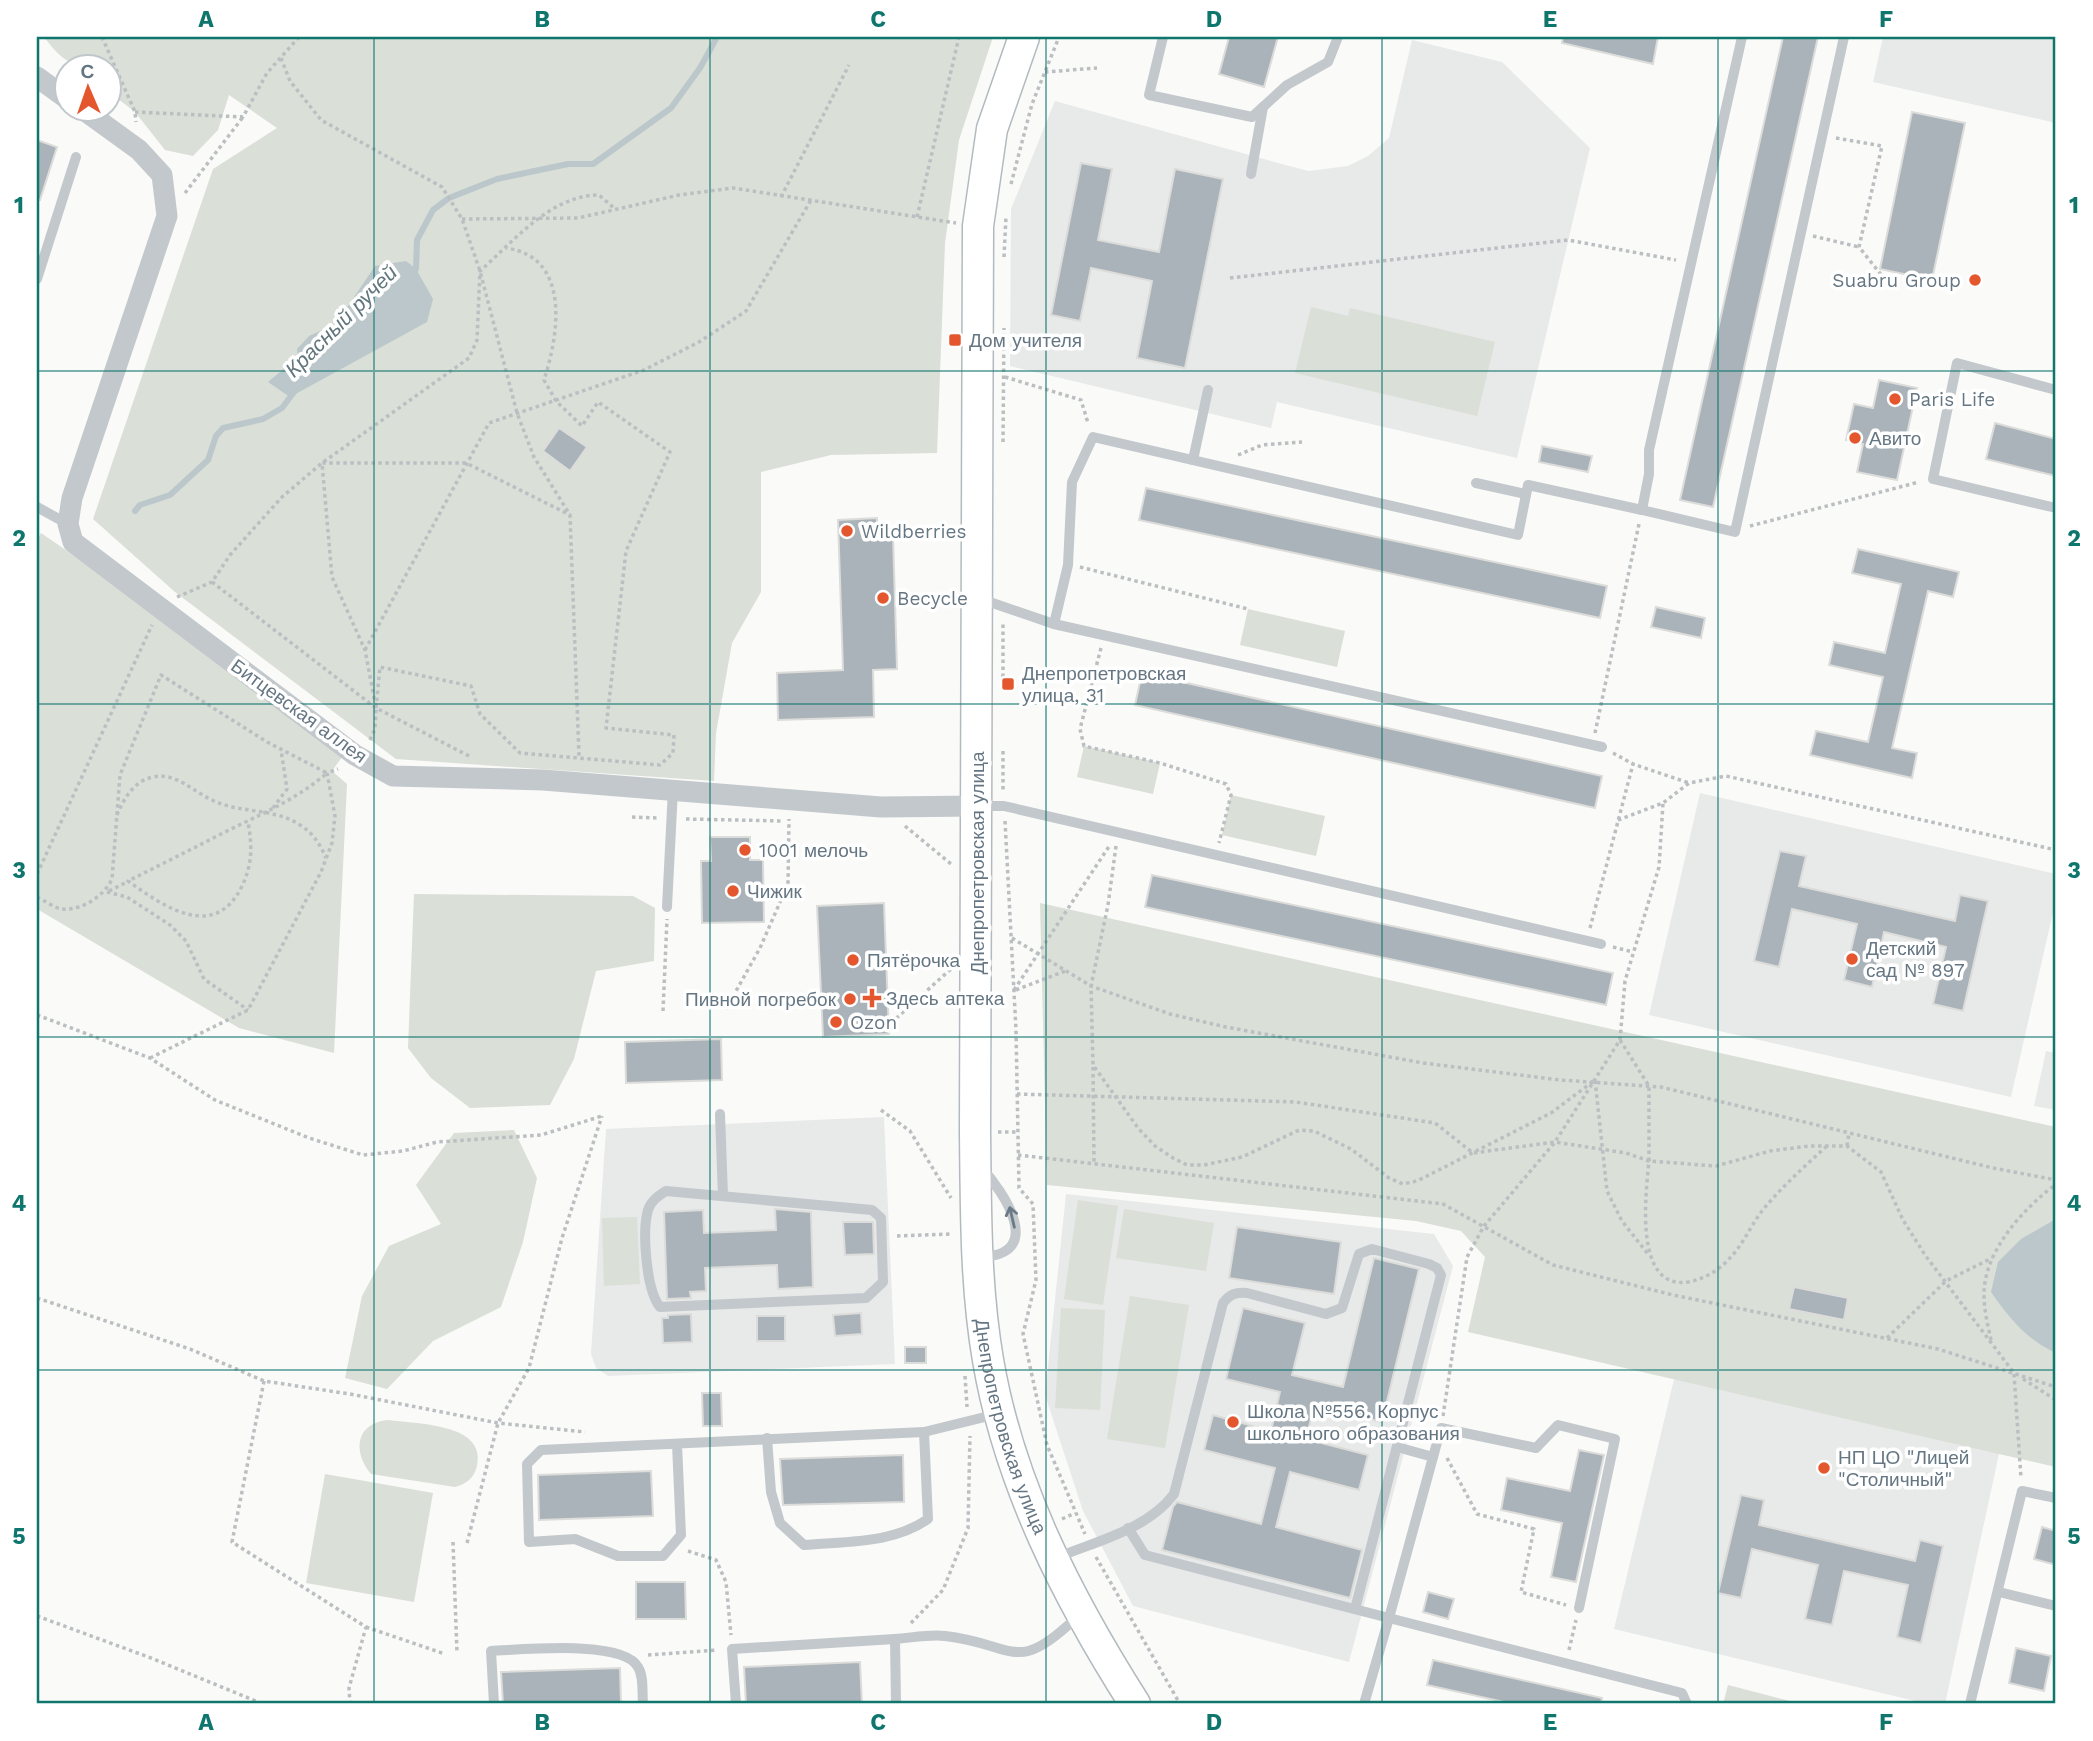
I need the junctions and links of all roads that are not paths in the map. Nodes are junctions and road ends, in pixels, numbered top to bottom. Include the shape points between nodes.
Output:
1 (1024, 37) edge
2 (1163, 37) edge
3 (1338, 37) edge
4 (1742, 37) edge
5 (1844, 37) edge
6 (37, 77) edge
7 (52, 88) edge
8 (1263, 107) junction
9 (100, 122) edge
10 (76, 157) dead end
11 (1251, 174) dead end
12 (37, 279) edge
13 (1208, 390) dead end
14 (2056, 390) edge
15 (1194, 460) junction
16 (1476, 483) dead end
17 (1526, 494) junction
18 (37, 507) edge
19 (2056, 509) edge
20 (1642, 510) junction
21 (68, 524) junction
22 (978, 598) junction
23 (1054, 624) junction
24 (1597, 746) road end
25 (673, 789) junction
26 (978, 806) junction
27 (667, 906) road end
28 (1601, 944) dead end
29 (720, 1114) dead end
30 (723, 1196) junction
31 (999, 1413) junction
32 (925, 1432) junction
33 (767, 1438) junction
34 (677, 1444) junction
35 (1397, 1447) junction
36 (1433, 1457) junction
37 (2056, 1498) edge
38 (1128, 1528) junction
39 (1053, 1559) junction
40 (1999, 1592) junction
41 (2056, 1606) edge
42 (1579, 1608) road end
43 (1355, 1609) junction
44 (1080, 1614) junction
45 (1389, 1618) junction
46 (895, 1639) junction
47 (494, 1704) edge
48 (643, 1704) edge
49 (736, 1704) edge
50 (896, 1704) edge
51 (1135, 1704) edge
52 (1364, 1704) edge
53 (1687, 1704) edge
54 (1970, 1704) edge

1 - 22 street, Днепропетровская улица via 992,129 978,226
2 - 8 lane via 1149,94 1252,117
3 - 8 lane via 1328,62 1287,85
4 - 20 lane via 1649,450
5 - 20 lane via 1735,532
6 - 7 street
8 - 11 lane
9 - 21 street via 139,150 162,175 167,216 72,498
10 - 12 lane
13 - 15 lane
14 - 19 lane via 1956,363 1933,479
15 - 17 lane via 1518,535
15 - 23 lane via 1093,438 1072,482 1068,565
16 - 17 lane
17 - 20 lane via 1528,485
18 - 21 lane
21 - 25 street, Битцевская аллея via 73,542 362,760 393,775
22 - 23 lane
22 - 26 street, Днепропетровская улица
23 - 24 lane
25 - 26 street, Битцевская аллея via 881,807
25 - 27 lane
26 - 28 lane via 1004,806 1118,831
26 - 31 street, Днепропетровская улица via 976,1161 966,1252
29 - 30 lane
30 - 30 lane via 872,1210 881,1218 884,1282 866,1298 660,1307 649,1283 648,1208 666,1191
31 - 32 lane
31 - 39 street, Днепропетровская улица
32 - 33 lane
32 - 33 lane via 928,1519 890,1538 804,1545 780,1523 771,1492
33 - 34 lane
34 - 34 lane via 541,1450 527,1464 529,1542 575,1539 618,1556 663,1556 681,1535
35 - 36 lane
35 - 38 lane via 1441,1275 1429,1264 1365,1250 1356,1259 1342,1308 1335,1313 1247,1293 1228,1296 1174,1493 1155,1515
35 - 43 lane
36 - 42 lane via 1441,1428 1536,1448 1558,1425 1615,1439
36 - 45 lane
37 - 40 lane via 2022,1491
38 - 39 lane
38 - 43 lane via 1145,1555
39 - 44 street, Днепропетровская улица
40 - 41 lane
40 - 54 lane
43 - 45 lane
44 - 46 lane via 1042,1647 1023,1654 944,1635
44 - 51 street, Днепропетровская улица
45 - 52 lane
45 - 53 lane via 1682,1693
46 - 49 lane via 732,1648
46 - 50 lane
47 - 48 lane via 491,1651 561,1649 630,1656 640,1668

